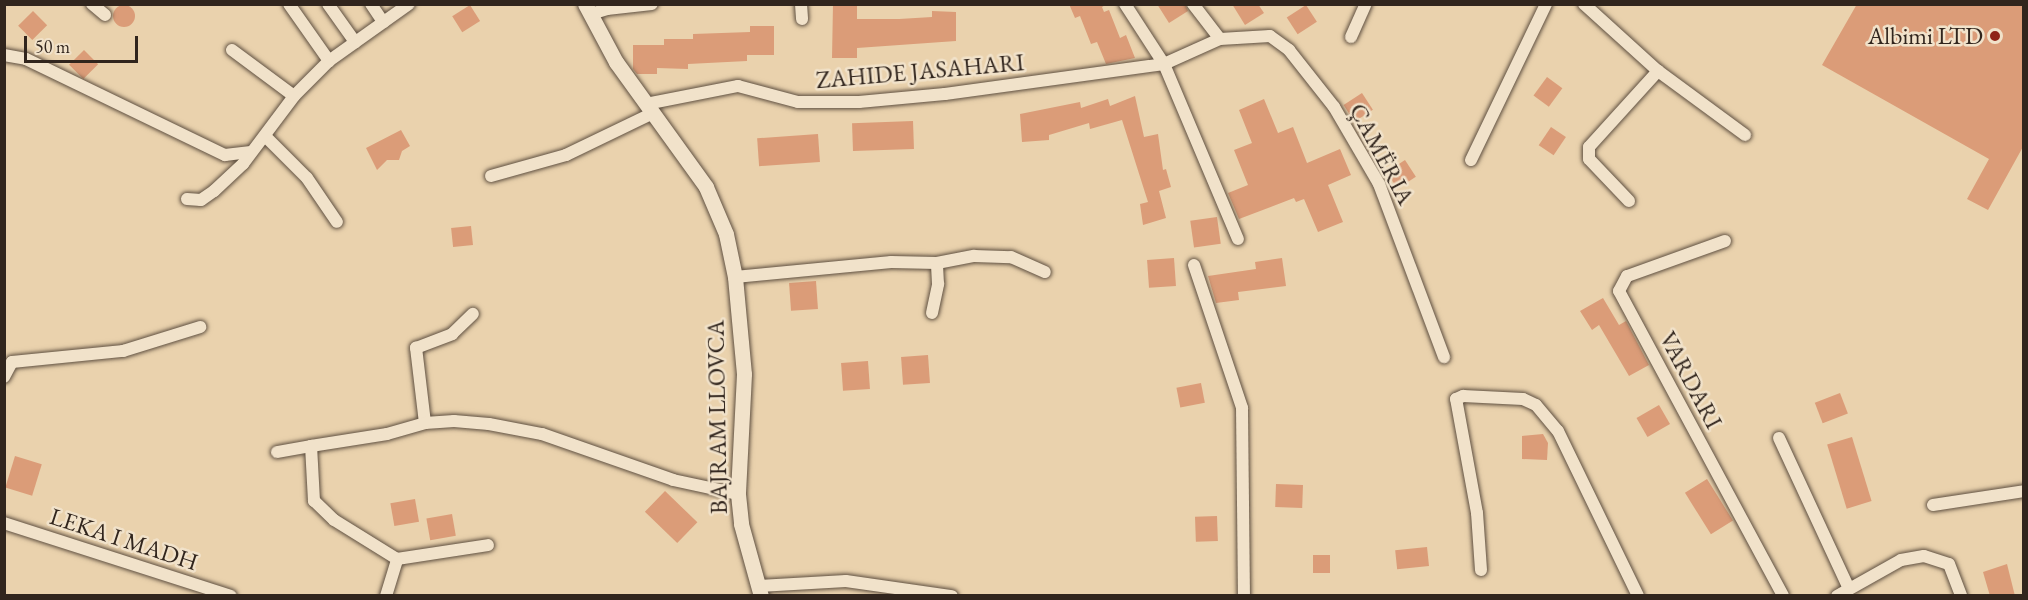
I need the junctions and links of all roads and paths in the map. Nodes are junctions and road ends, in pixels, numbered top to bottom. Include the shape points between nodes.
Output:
1 (92, 4) edge
2 (289, 4) edge
3 (328, 4) edge
4 (371, 4) edge
5 (409, 4) edge
6 (652, 4) edge
7 (801, 4) edge
8 (1125, 4) edge
9 (1193, 4) edge
10 (1366, 4) edge
11 (1546, 4) edge
12 (1584, 4) edge
13 (588, 10) edge
14 (105, 15) dead end
15 (802, 19) dead end
16 (383, 22) junction
17 (1351, 37) dead end
18 (1220, 39) junction
19 (355, 42) junction
20 (232, 50) dead end
21 (4, 55) edge
22 (329, 61) junction
23 (1164, 64) junction
24 (1658, 71) junction
25 (294, 96) junction
26 (650, 109) junction
27 (1745, 135) dead end
28 (265, 136) junction
29 (251, 152) junction
30 (1471, 160) dead end
31 (491, 176) dead end
32 (187, 199) dead end
33 (1629, 201) dead end
34 (337, 222) dead end
35 (1238, 239) dead end
36 (1725, 241) dead end
37 (937, 263) junction
38 (1194, 265) dead end
39 (1046, 272) dead end
40 (735, 277) junction
41 (932, 313) dead end
42 (473, 314) dead end
43 (200, 327) dead end
44 (1444, 357) dead end
45 (8, 361) edge
46 (4, 377) edge
47 (425, 423) junction
48 (1779, 438) dead end
49 (311, 446) junction
50 (277, 452) dead end
51 (2024, 491) edge
52 (738, 494) junction
53 (1933, 505) dead end
54 (4, 523) edge
55 (488, 545) dead end
56 (397, 559) junction
57 (1481, 570) dead end
58 (1849, 589) junction
59 (760, 591) edge
60 (231, 596) edge
61 (386, 596) edge
62 (952, 596) edge
63 (1244, 596) edge
64 (1638, 596) edge
65 (1782, 596) edge
66 (1837, 596) edge
67 (1961, 596) edge

1 - 14 street
2 - 22 street
3 - 19 street
4 - 16 street
5 - 16 street
6 - 13 street, BAJRAM LLOVCA
7 - 15 street
8 - 23 street
9 - 18 street
10 - 17 street
11 - 30 street
12 - 24 street
13 - 26 street, BAJRAM LLOVCA
16 - 19 street
18 - 23 street, ÇAMËRIA
18 - 44 street, ÇAMËRIA via 1270,36 1289,50 1334,107 1379,184
19 - 22 street
20 - 25 street
21 - 29 street via 26,58 225,155
22 - 25 street
23 - 26 street, ZAHIDE JASAHARI via 859,102 798,102 738,86
23 - 35 street
24 - 27 street
24 - 33 street via 1589,147 1589,159
25 - 28 street
26 - 31 street via 566,155
26 - 40 street, BAJRAM LLOVCA via 706,187 726,234
28 - 29 street
28 - 34 street via 307,178
29 - 32 street via 243,164 201,200
36 - 65 street, VARDARI via 1627,276 1619,291
37 - 39 street via 974,256 1011,257
37 - 40 street via 891,262
37 - 41 street via 938,284
38 - 63 street via 1242,408
40 - 52 street, BAJRAM LLOVCA via 744,374
42 - 47 street via 452,334 416,348
43 - 45 street via 123,351
45 - 46 street
47 - 49 street via 387,434
47 - 52 street via 454,420 542,434 673,480
48 - 58 street
49 - 50 street
49 - 56 street via 314,501 334,520
51 - 53 street
52 - 59 street, BAJRAM LLOVCA via 741,524
54 - 60 street, LEKA I MADH
55 - 56 street
56 - 61 street
57 - 64 street via 1477,513 1456,399 1523,399 1536,405 1558,431
58 - 66 street
58 - 67 street via 1902,560 1924,556 1949,564
59 - 62 street via 846,581

